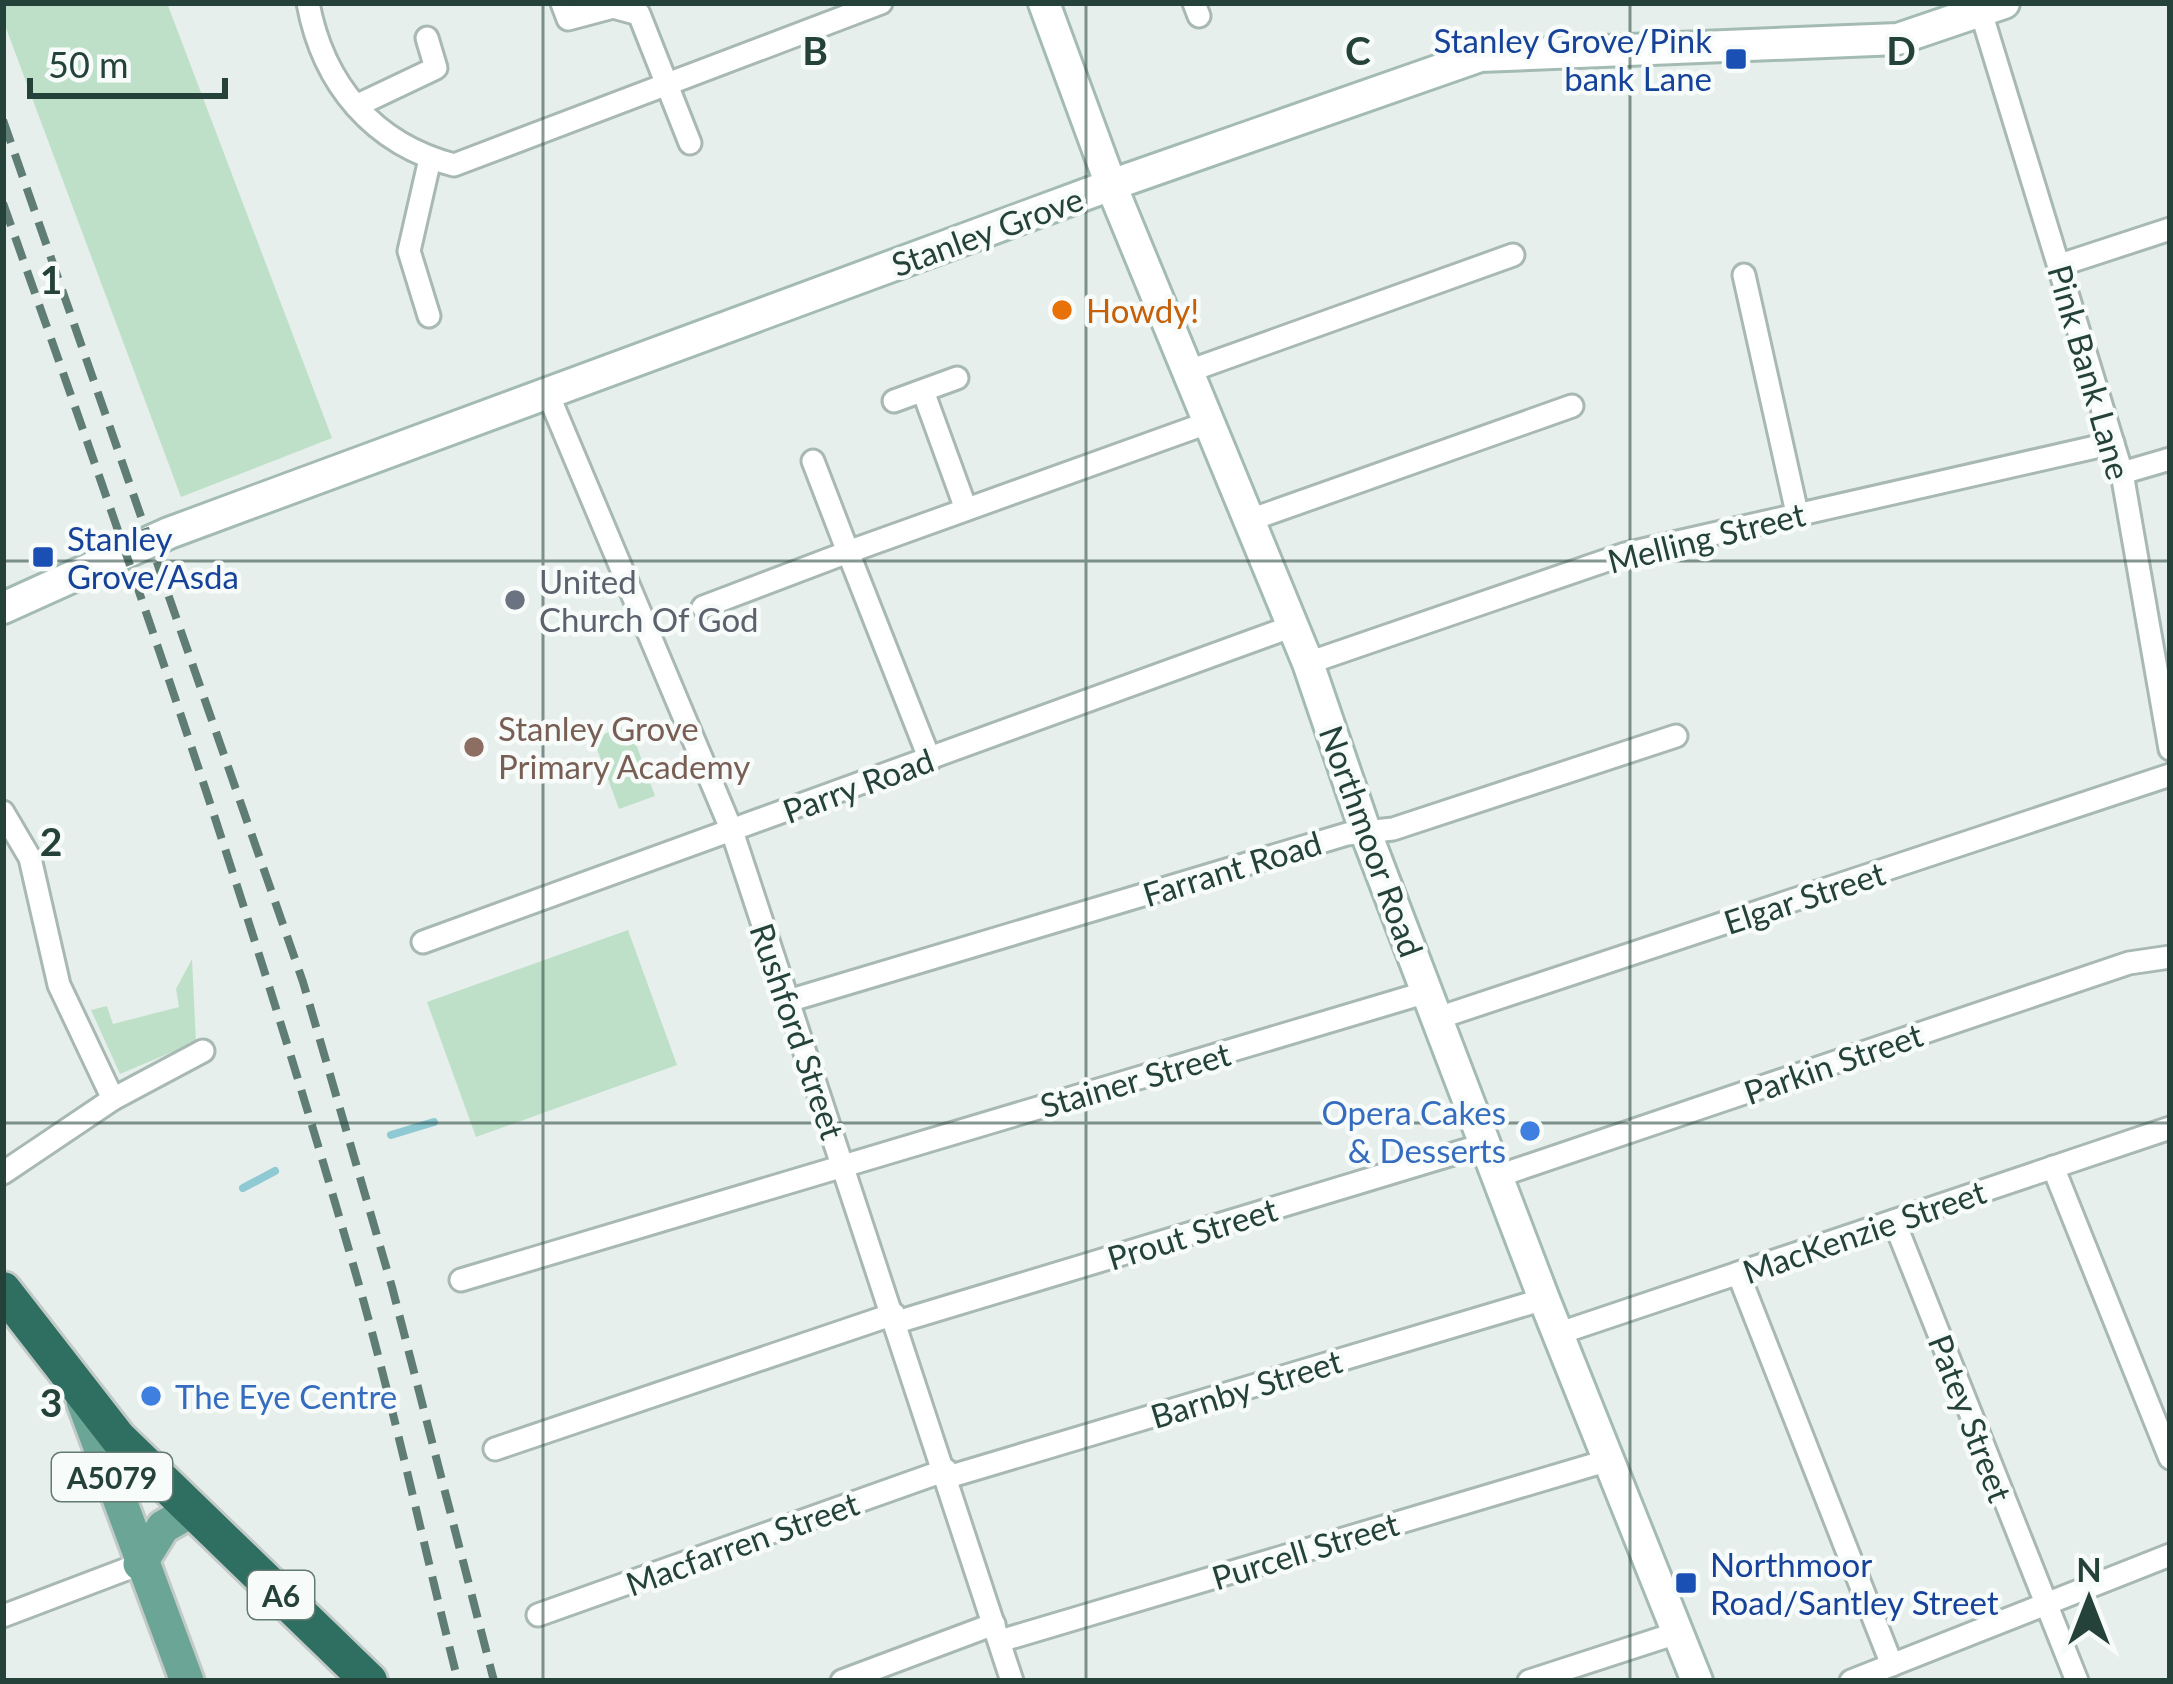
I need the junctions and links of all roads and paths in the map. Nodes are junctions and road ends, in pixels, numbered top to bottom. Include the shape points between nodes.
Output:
1 (308, 3) edge
2 (562, 3) edge
3 (881, 3) edge
4 (1044, 3) edge
5 (1987, 6) edge
6 (427, 38) dead end
7 (668, 84) junction
8 (356, 106) junction
9 (690, 143) dead end
10 (430, 159) junction
11 (1111, 184) junction
12 (2170, 229) edge
13 (1513, 256) dead end
14 (2060, 265) junction
15 (1744, 275) dead end
16 (429, 316) dead end
17 (1189, 371) junction
18 (957, 378) dead end
19 (923, 391) junction
20 (548, 394) junction
21 (894, 401) dead end
22 (1572, 406) dead end
23 (1210, 422) junction
24 (2113, 443) junction
25 (2170, 459) edge
26 (814, 461) dead end
27 (2122, 473) junction
28 (966, 509) junction
29 (1797, 513) junction
30 (1250, 520) junction
31 (848, 552) junction
32 (703, 607) dead end
33 (3, 608) edge
34 (1293, 626) junction
35 (1308, 663) junction
36 (1676, 736) dead end
37 (2170, 748) edge
38 (930, 760) junction
39 (2170, 775) edge
40 (3, 812) edge
41 (732, 830) junction
42 (1366, 833) junction
43 (423, 943) dead end
44 (2170, 957) edge
45 (788, 1001) junction
46 (1433, 1005) junction
47 (203, 1052) dead end
48 (112, 1099) junction
49 (2170, 1128) edge
50 (1486, 1144) junction
51 (843, 1165) junction
52 (2053, 1167) junction
53 (3, 1173) edge
54 (1498, 1176) junction
55 (1894, 1221) junction
56 (1738, 1273) junction
57 (461, 1280) dead end
58 (1544, 1299) junction
59 (6, 1300) edge
60 (895, 1318) junction
61 (1557, 1334) junction
62 (80, 1392) junction
63 (495, 1449) dead end
64 (2170, 1458) edge
65 (1609, 1460) junction
66 (947, 1474) junction
67 (191, 1510) junction
68 (2170, 1555) edge
69 (140, 1564) junction
70 (2044, 1604) junction
71 (538, 1615) dead end
72 (3, 1616) edge
73 (997, 1632) junction
74 (1677, 1633) junction
75 (1892, 1665) junction
76 (187, 1681) edge
77 (369, 1681) edge
78 (842, 1681) edge
79 (1012, 1681) edge
80 (1528, 1681) edge
81 (1697, 1681) edge
82 (1851, 1681) edge
83 (2077, 1681) edge

1 - 8 street via 332,81
2 - 7 street via 568,19 613,7 639,14
3 - 7 street
4 - 11 street, Northmoor Road
5 - 11 street, Stanley Grove via 1898,39 1480,56
5 - 14 street, Pink Bank Lane
6 - 8 street via 436,68
7 - 9 street
7 - 10 street via 454,165
8 - 10 street
10 - 16 street via 410,251
11 - 17 street, Northmoor Road
11 - 20 street, Stanley Grove
12 - 14 street
13 - 17 street
14 - 24 street, Pink Bank Lane
15 - 29 street
17 - 23 street, Northmoor Road
18 - 19 street
19 - 21 street
19 - 28 street
20 - 33 street, Stanley Grove via 169,533
20 - 41 street, Rushford Street
22 - 30 street
23 - 28 street
23 - 30 street, Northmoor Road
24 - 27 street, Pink Bank Lane
24 - 29 street, Melling Street
25 - 27 street
26 - 31 street
27 - 37 street, Pink Bank Lane
28 - 31 street
29 - 35 street, Melling Street via 1624,554
30 - 34 street, Northmoor Road
31 - 32 street
31 - 38 street
34 - 35 street, Northmoor Road
34 - 38 street, Parry Road
35 - 42 street, Northmoor Road
36 - 42 street, Farrant Road
38 - 41 street, Parry Road
39 - 46 street, Elgar Street
40 - 48 street via 30,858 59,985
41 - 43 street, Parry Road
41 - 45 street, Rushford Street
42 - 45 street, Farrant Road
42 - 46 street, Northmoor Road
44 - 54 street, Parkin Street via 2129,963
45 - 51 street, Rushford Street
46 - 50 street, Northmoor Road
46 - 51 street, Stainer Street
47 - 48 street
48 - 53 street
49 - 52 street, MacKenzie Street
50 - 54 street, Northmoor Road
50 - 60 street, Prout Street
51 - 57 street, Stainer Street
51 - 60 street, Rushford Street
52 - 55 street, MacKenzie Street
52 - 64 street
54 - 58 street, Northmoor Road
55 - 56 street, MacKenzie Street
55 - 70 street, Patey Street
56 - 61 street, MacKenzie Street
56 - 75 street
58 - 61 street, Northmoor Road
58 - 66 street, Barnby Street
59 - 62 highway, A6
60 - 63 street, Prout Street
60 - 66 street, Rushford Street
61 - 65 street, Northmoor Road
62 - 67 highway, A6
62 - 69 main road, A5079
65 - 73 street, Purcell Street
65 - 74 street, Northmoor Road
66 - 71 street, Macfarren Street
66 - 73 street, Rushford Street
67 - 69 main road via 164,1527
67 - 77 highway, A6
68 - 70 street
69 - 72 street
69 - 76 main road, A5079
70 - 75 street
70 - 83 street, Patey Street
73 - 78 street, Purcell Street
73 - 79 street, Rushford Street
74 - 80 street
74 - 81 street, Northmoor Road
75 - 82 street

